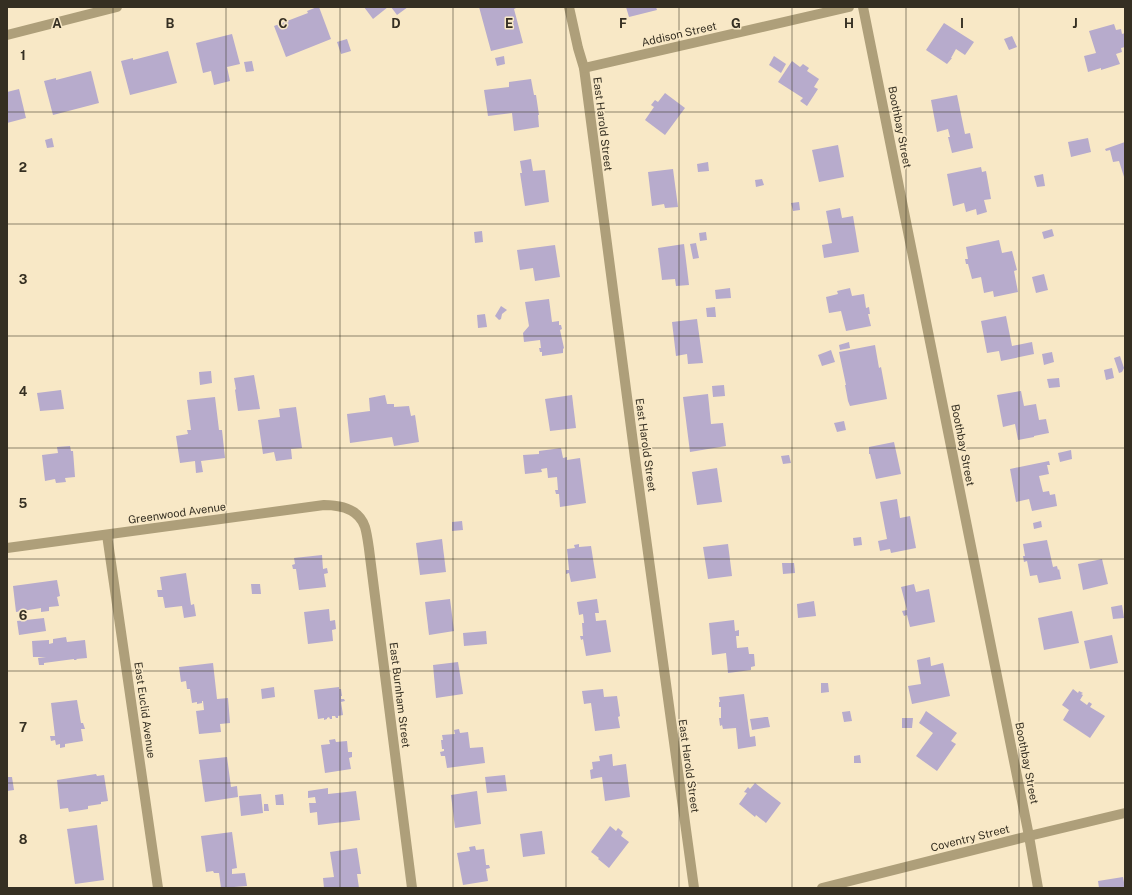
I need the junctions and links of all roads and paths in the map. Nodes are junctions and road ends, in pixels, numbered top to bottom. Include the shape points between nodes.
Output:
1 (117, 7) edge
2 (569, 7) edge
3 (849, 7) edge
4 (863, 7) edge
5 (7, 35) edge
6 (584, 68) junction
7 (350, 510) joint
8 (107, 535) junction
9 (7, 548) edge
10 (1125, 813) edge
11 (1029, 836) junction
12 (158, 888) edge
13 (412, 888) edge
14 (694, 888) edge
15 (822, 888) edge
16 (1038, 888) edge

1 - 5 street
2 - 6 street, East Harold Street
3 - 6 street, Addison Street
4 - 11 street, Boothbay Street
6 - 14 street, East Harold Street
7 - 8 street, Greenwood Avenue via 336,505 324,505
7 - 13 street, East Burnham Street via 359,516 365,526 369,549
8 - 9 street, Greenwood Avenue
8 - 12 street, East Euclid Avenue
10 - 11 street, Coventry Street
11 - 15 street, Coventry Street
11 - 16 street, Boothbay Street

